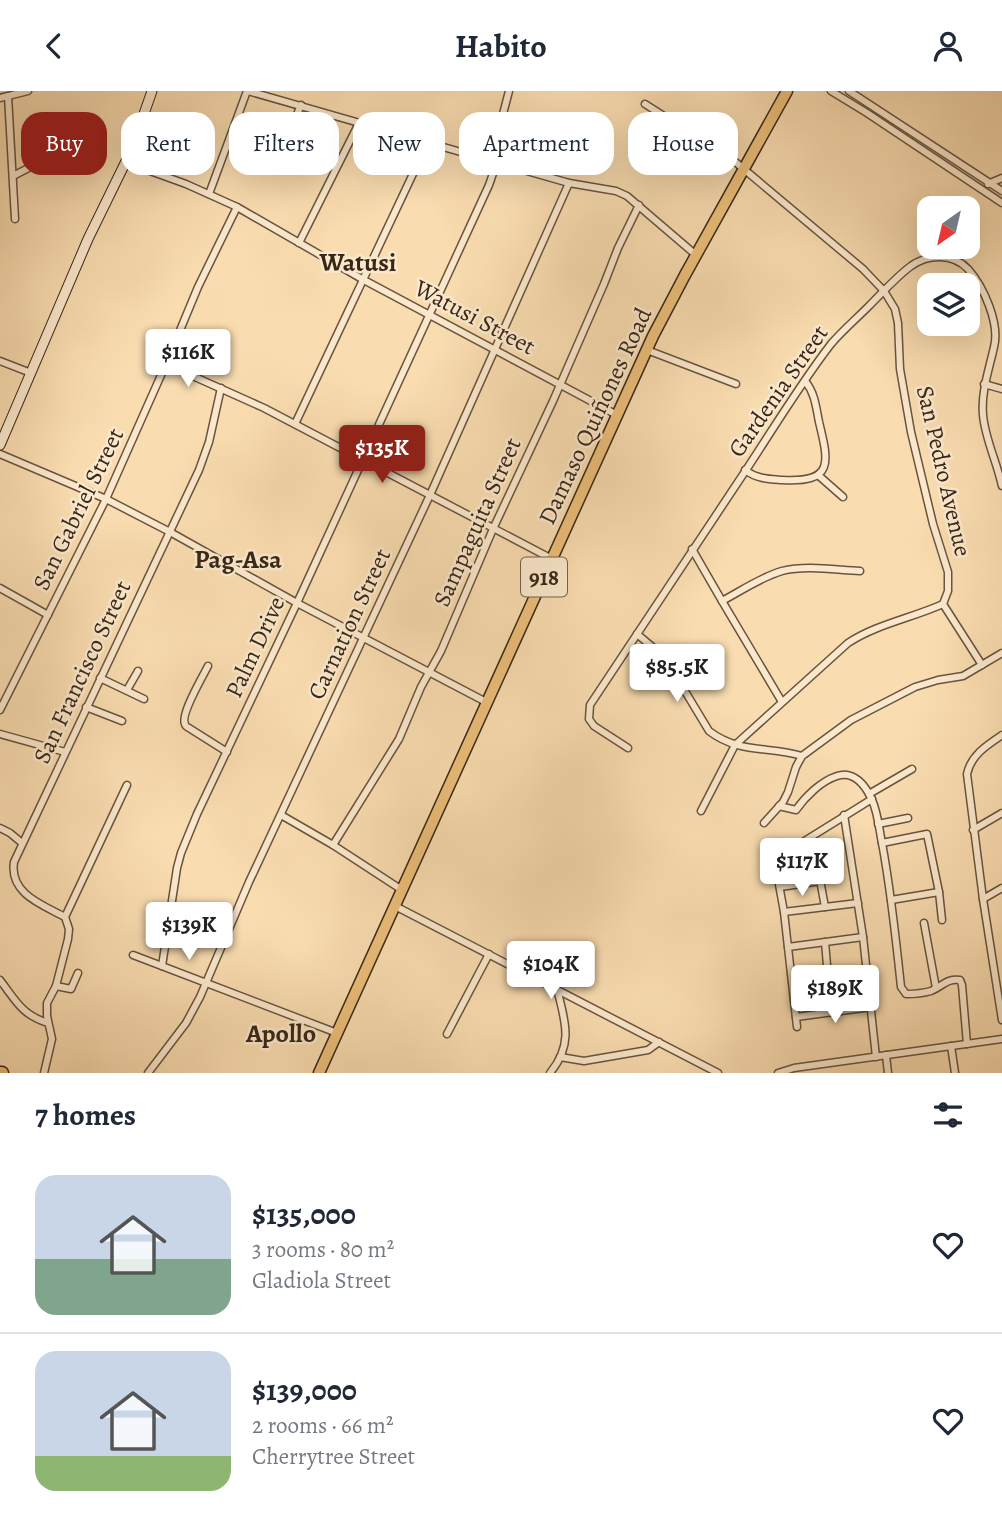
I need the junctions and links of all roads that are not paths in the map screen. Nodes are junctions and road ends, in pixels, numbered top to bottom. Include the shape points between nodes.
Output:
1 (28, 91) edge
2 (152, 91) edge
3 (248, 91) edge
4 (509, 91) edge
5 (787, 91) edge
6 (831, 91) edge
7 (849, 91) edge
8 (8, 96) junction
9 (0, 99) edge
10 (645, 104) dead end
11 (301, 105) junction
12 (145, 112) edge
13 (298, 112) edge
14 (504, 112) edge
15 (353, 121) edge
16 (909, 130) junction
17 (353, 135) edge
18 (904, 137) junction
19 (744, 169) junction
20 (121, 170) edge
21 (21, 172) edge
22 (161, 175) edge
23 (412, 175) edge
24 (491, 175) edge
25 (542, 175) edge
26 (13, 176) junction
27 (1002, 178) edge
28 (569, 183) junction
29 (989, 183) junction
30 (983, 190) junction
31 (1002, 191) edge
32 (209, 194) junction
33 (1002, 203) edge
34 (639, 205) junction
35 (237, 207) junction
36 (15, 219) dead end
37 (299, 243) junction
38 (696, 255) junction
39 (362, 279) junction
40 (884, 291) junction
41 (429, 314) junction
42 (495, 350) junction
43 (647, 350) junction
44 (0, 362) edge
45 (166, 364) junction
46 (31, 373) junction
47 (805, 381) junction
48 (737, 384) dead end
49 (984, 384) junction
50 (560, 385) junction
51 (221, 388) junction
52 (1002, 389) edge
53 (617, 415) junction
54 (295, 423) junction
55 (0, 445) edge
56 (0, 454) edge
57 (363, 460) junction
58 (745, 471) junction
59 (818, 475) junction
60 (1001, 477) edge
61 (1002, 486) edge
62 (430, 495) junction
63 (843, 497) dead end
64 (106, 499) junction
65 (493, 529) junction
66 (170, 532) junction
67 (692, 549) junction
68 (552, 559) junction
69 (860, 571) dead end
70 (0, 589) edge
71 (722, 601) junction
72 (297, 603) junction
73 (943, 604) junction
74 (48, 615) junction
75 (637, 634) junction
76 (364, 638) junction
77 (1002, 653) edge
78 (982, 665) junction
79 (208, 666) dead end
80 (138, 671) dead end
81 (429, 672) junction
82 (100, 678) junction
83 (127, 690) junction
84 (144, 699) dead end
85 (782, 702) junction
86 (488, 703) junction
87 (86, 707) junction
88 (0, 710) edge
89 (122, 721) dead end
90 (0, 734) edge
91 (1002, 736) edge
92 (735, 745) junction
93 (628, 748) dead end
94 (227, 751) junction
95 (65, 752) junction
96 (802, 756) junction
97 (912, 769) dead end
98 (128, 785) dead end
99 (870, 796) junction
100 (779, 806) junction
101 (701, 811) dead end
102 (1002, 813) edge
103 (281, 815) junction
104 (844, 815) junction
105 (908, 818) dead end
106 (764, 823) dead end
107 (878, 824) junction
108 (0, 828) edge
109 (974, 830) junction
110 (812, 837) junction
111 (22, 843) junction
112 (882, 843) junction
113 (333, 845) junction
114 (821, 881) junction
115 (780, 887) junction
116 (1002, 888) edge
117 (402, 890) junction
118 (939, 892) junction
119 (983, 899) junction
120 (891, 900) junction
121 (858, 903) junction
122 (395, 906) junction
123 (825, 907) junction
124 (784, 912) junction
125 (65, 917) junction
126 (942, 920) dead end
127 (924, 923) dead end
128 (863, 937) junction
129 (825, 942) junction
130 (788, 947) junction
131 (489, 954) junction
132 (133, 955) dead end
133 (162, 966) junction
134 (1002, 968) edge
135 (78, 973) dead end
136 (994, 973) junction
137 (0, 980) edge
138 (206, 982) junction
139 (56, 985) junction
140 (936, 988) junction
141 (557, 989) junction
142 (871, 1007) junction
143 (831, 1012) junction
144 (796, 1017) junction
145 (1002, 1020) edge
146 (48, 1023) junction
147 (797, 1027) dead end
148 (337, 1033) junction
149 (447, 1034) dead end
150 (1002, 1039) edge
151 (659, 1042) junction
152 (967, 1044) junction
153 (951, 1046) junction
154 (886, 1055) junction
155 (876, 1056) junction
156 (561, 1057) junction
157 (818, 1065) junction
158 (44, 1073) edge
159 (148, 1073) edge
160 (319, 1073) edge
161 (550, 1073) edge
162 (718, 1073) edge
163 (778, 1073) edge
164 (819, 1073) edge
165 (888, 1073) edge
166 (955, 1073) edge

1 - 8 street
2 - 12 main road
3 - 11 street
3 - 32 street
4 - 14 street, Palm Drive
5 - 19 main road, Damaso Quiñones Road / 918
6 - 18 street
7 - 16 street
8 - 9 street
8 - 26 street
10 - 19 street, San Pedro Avenue
11 - 13 street
11 - 15 street
16 - 18 street
16 - 29 street
17 - 37 street
18 - 30 street
19 - 38 main road, Damaso Quiñones Road / 918
19 - 40 street, San Pedro Avenue
20 - 46 main road
21 - 26 street
22 - 32 street, Watusi Street
23 - 39 street
24 - 41 street, Palm Drive
25 - 28 street
26 - 36 street
27 - 29 street
28 - 34 street via 616,191
28 - 42 street, Carnation Street
29 - 30 street
29 - 31 street
30 - 33 street
32 - 35 street, Watusi Street
34 - 38 street
34 - 50 street, Sampaguita Street
35 - 37 street, Watusi Street
35 - 45 street, San Gabriel Street
37 - 39 street, Watusi Street
38 - 43 main road, Damaso Quiñones Road / 918
39 - 41 street, Watusi Street
39 - 54 street
40 - 47 street, Gardenia Street via 833,342
40 - 49 street, Gardenia Street via 911,266 928,258 956,260 968,269 980,285 996,335
40 - 73 street, San Pedro Avenue via 895,309 911,432 948,572
41 - 42 street, Watusi Street
41 - 57 street, Palm Drive
42 - 50 street, Watusi Street
42 - 62 street, Carnation Street
43 - 48 street
43 - 53 main road, Damaso Quiñones Road / 918
44 - 46 street
45 - 51 street
45 - 64 street, San Gabriel Street
46 - 55 main road
47 - 58 street, Gardenia Street
47 - 59 street via 813,393 827,456
49 - 52 street
49 - 60 street, Gardenia Street via 983,416
50 - 53 street, Watusi Street
50 - 65 street, Sampaguita Street
51 - 54 street
51 - 66 street, San Francisco Street via 205,455
53 - 68 main road, Damaso Quiñones Road / 918
54 - 57 street
56 - 64 street
57 - 62 street
57 - 72 street, Palm Drive
58 - 59 street via 755,477 803,481
58 - 67 street, Gardenia Street
59 - 63 street
60 - 61 street, Gardenia Street
62 - 65 street
62 - 76 street, Carnation Street
64 - 66 street
64 - 74 street, San Gabriel Street
65 - 68 street
65 - 81 street, Sampaguita Street
66 - 72 street
66 - 82 street, San Francisco Street
67 - 71 street
67 - 75 street, Gardenia Street
68 - 86 main road, Damaso Quiñones Road / 918
69 - 71 street via 784,571
70 - 74 street
71 - 85 street
72 - 76 street
72 - 94 street, Palm Drive
73 - 78 street
73 - 85 street via 848,643
74 - 88 street, San Gabriel Street
75 - 92 street via 671,668 709,731
75 - 93 street, Gardenia Street via 590,705 589,719 594,726
76 - 81 street
76 - 103 street, Carnation Street
77 - 78 street
78 - 96 street via 963,676 915,687 886,701
79 - 94 street via 185,725
80 - 83 street
81 - 86 street
81 - 113 street, Sampaguita Street via 394,749
82 - 83 street
82 - 87 street, San Francisco Street
83 - 84 street
85 - 92 street
86 - 117 main road, Damaso Quiñones Road / 918
87 - 89 street
87 - 95 street, San Francisco Street
90 - 95 street
91 - 109 street via 983,748 968,767
92 - 96 street
92 - 101 street
94 - 133 street, Palm Drive via 181,853
95 - 111 street, San Francisco Street
96 - 100 street
97 - 99 street
98 - 125 street
99 - 100 street via 860,781 842,774 823,782 796,810
99 - 104 street
99 - 107 street
100 - 106 street
102 - 109 street
103 - 113 street
103 - 138 street, Carnation Street
104 - 110 street
104 - 121 street
105 - 107 street
107 - 112 street
108 - 111 street
109 - 119 street
110 - 114 street
110 - 115 street via 777,860
111 - 125 street, San Francisco Street via 13,868 17,885 28,897
112 - 118 street via 928,834
112 - 120 street
113 - 117 street
114 - 115 street
114 - 123 street
115 - 124 street
116 - 119 street
117 - 122 main road, Damaso Quiñones Road / 918
118 - 120 street
118 - 126 street
119 - 136 street
120 - 140 street via 902,990 908,994
121 - 123 street
121 - 128 street
122 - 131 street
122 - 148 main road, Damaso Quiñones Road / 918
123 - 124 street
124 - 130 street
125 - 139 street via 68,939
127 - 140 street
128 - 129 street
128 - 142 street
129 - 130 street
129 - 143 street
130 - 144 street
131 - 141 street
131 - 149 street
132 - 133 street
133 - 138 street
134 - 136 street
135 - 139 street via 71,989
136 - 145 street
137 - 146 street via 29,1016
138 - 148 street
138 - 159 street, Carnation Street via 186,1023
139 - 146 street via 47,1003
140 - 152 street via 949,980 962,982
141 - 151 street
141 - 156 street via 567,1036
142 - 143 street
142 - 155 street
143 - 144 street
144 - 147 street
146 - 158 street via 52,1039
148 - 160 main road, Damaso Quiñones Road / 918
150 - 152 street
151 - 156 street via 648,1050 584,1061
151 - 162 street
152 - 153 street
153 - 154 street
153 - 166 street
154 - 155 street
154 - 165 street
155 - 157 street
156 - 161 street
157 - 163 street
157 - 164 street

